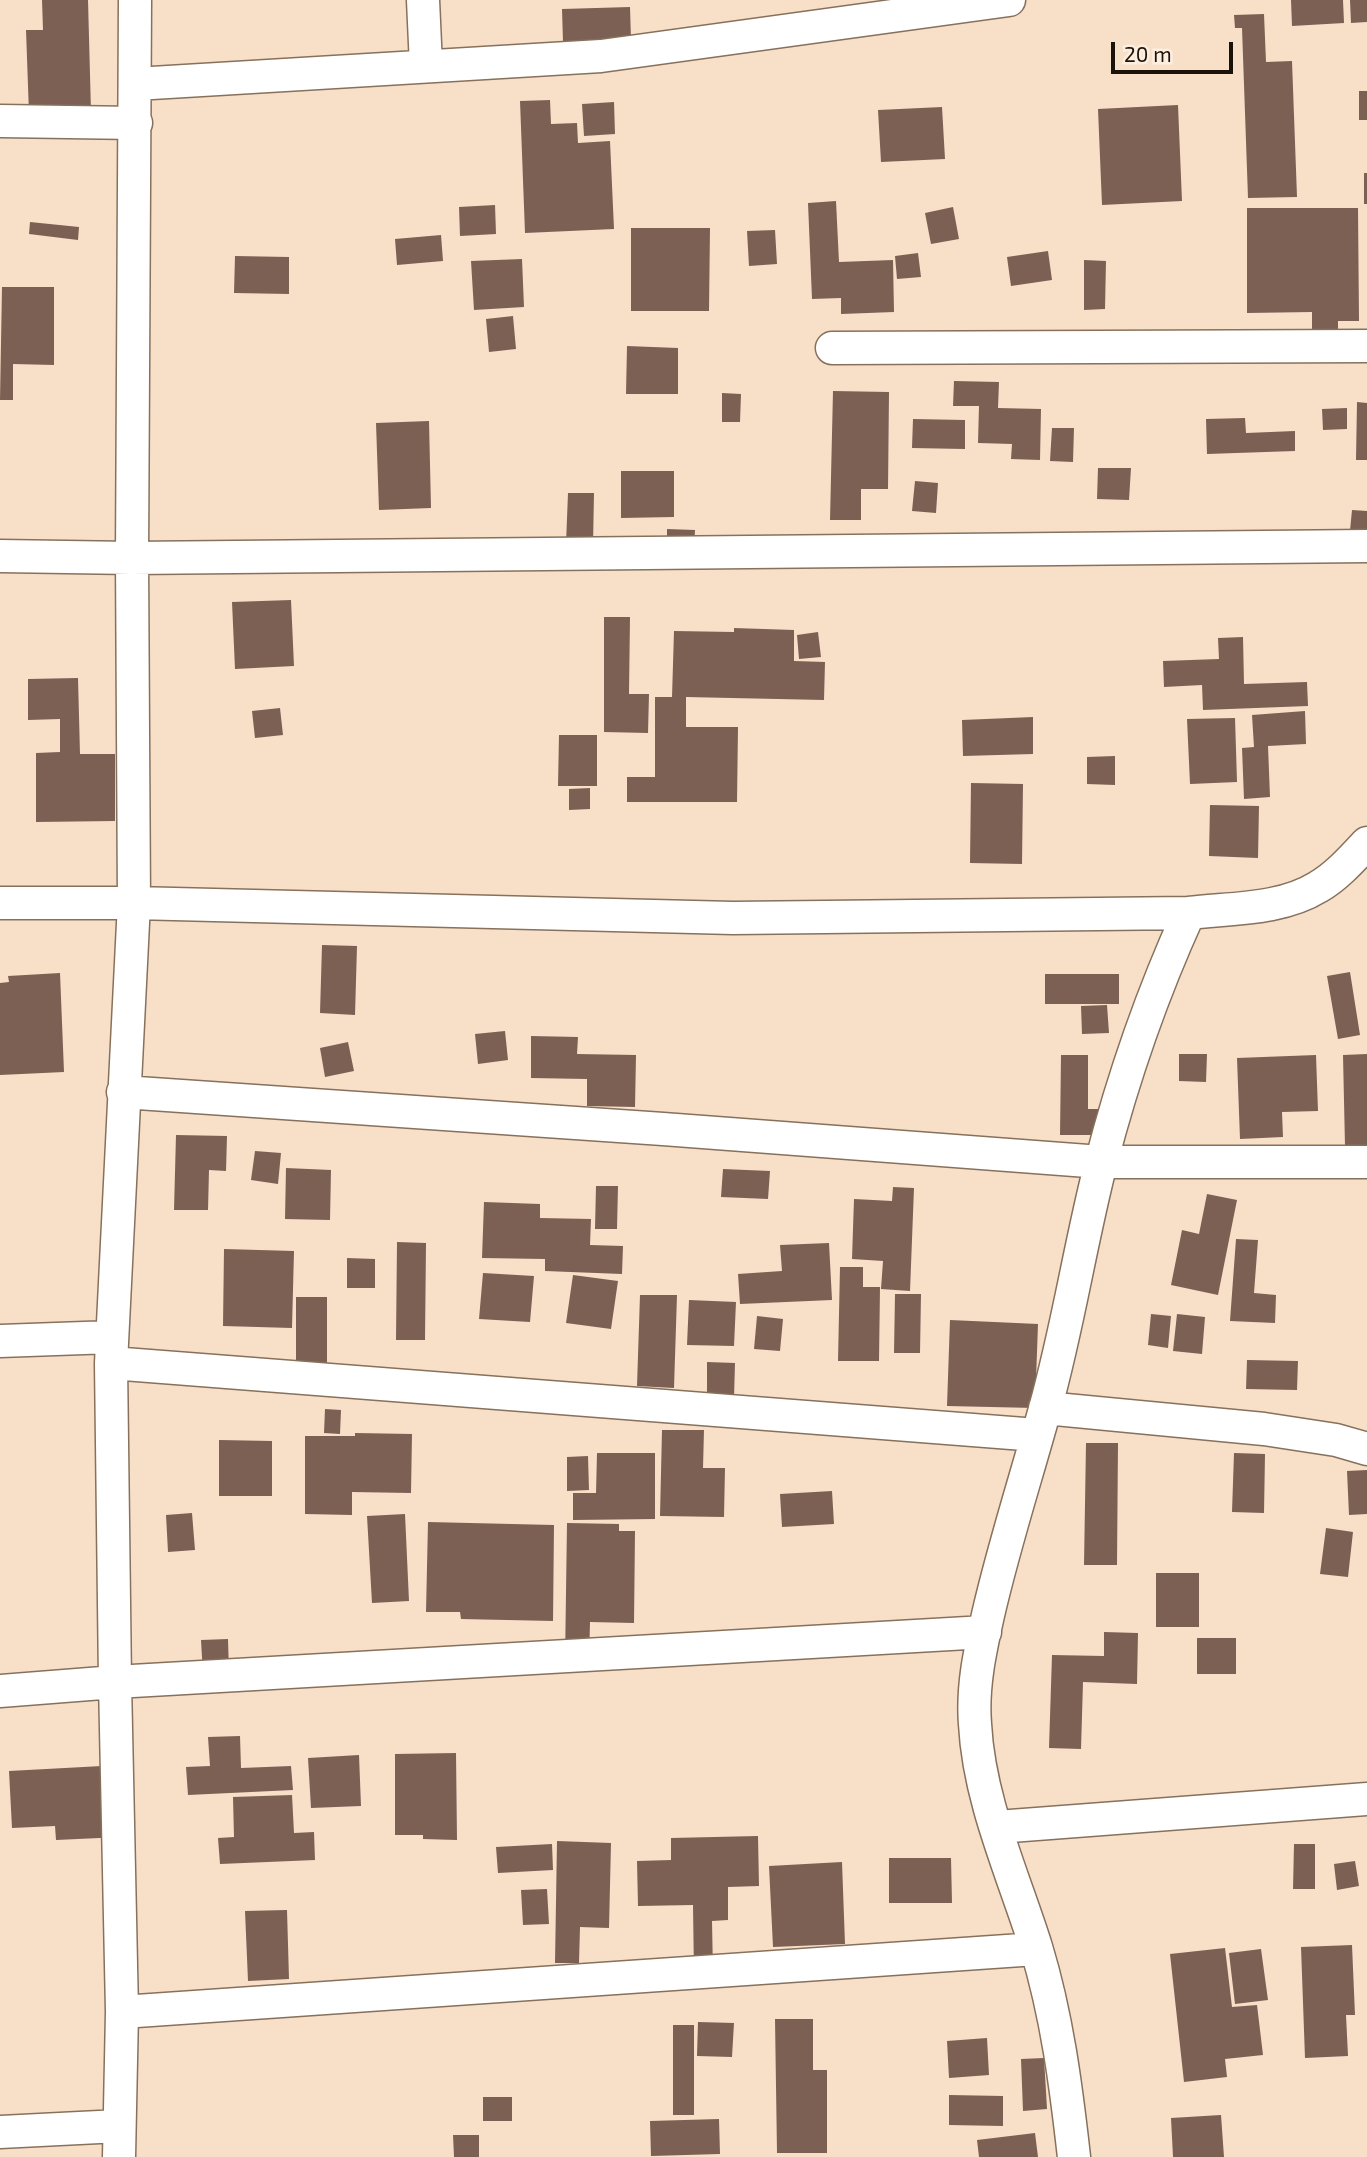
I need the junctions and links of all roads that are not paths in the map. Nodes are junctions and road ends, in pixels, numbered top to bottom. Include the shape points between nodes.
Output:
1 (135, 0) edge
2 (423, 0) edge
3 (1009, 0) edge
4 (426, 66) junction
5 (135, 84) junction
6 (0, 121) edge
7 (136, 123) junction
8 (1367, 346) edge
9 (832, 348) dead end
10 (1367, 546) edge
11 (0, 556) edge
12 (132, 558) junction
13 (1367, 843) edge
14 (0, 903) edge
15 (134, 903) junction
16 (1189, 913) junction
17 (123, 1092) junction
18 (1101, 1162) junction
19 (1367, 1162) edge
20 (0, 1340) edge
21 (111, 1350) junction
22 (1041, 1422) junction
23 (1367, 1449) edge
24 (985, 1632) junction
25 (115, 1682) junction
26 (0, 1691) edge
27 (1367, 1800) edge
28 (997, 1828) junction
29 (1037, 1949) junction
30 (122, 2012) junction
31 (0, 2132) edge
32 (119, 2142) edge
33 (1074, 2157) edge

1 - 5 street
2 - 4 street
3 - 4 street via 747,34 660,50
4 - 5 street
5 - 7 street
6 - 7 street
7 - 12 street
8 - 9 street
10 - 12 street
11 - 12 street
12 - 15 street
13 - 16 street via 1318,887 1278,903
14 - 15 street
15 - 16 street via 733,918
15 - 17 street
16 - 18 street via 1160,976
17 - 18 street
17 - 21 street
18 - 19 street
18 - 22 street
20 - 21 street
21 - 22 street
21 - 25 street
22 - 23 street via 1264,1429
22 - 24 street
24 - 25 street
24 - 28 street via 974,1722 978,1762
25 - 26 street
25 - 30 street
27 - 28 street
28 - 29 street
29 - 30 street
29 - 33 street via 1063,2057
30 - 32 street
31 - 32 street

